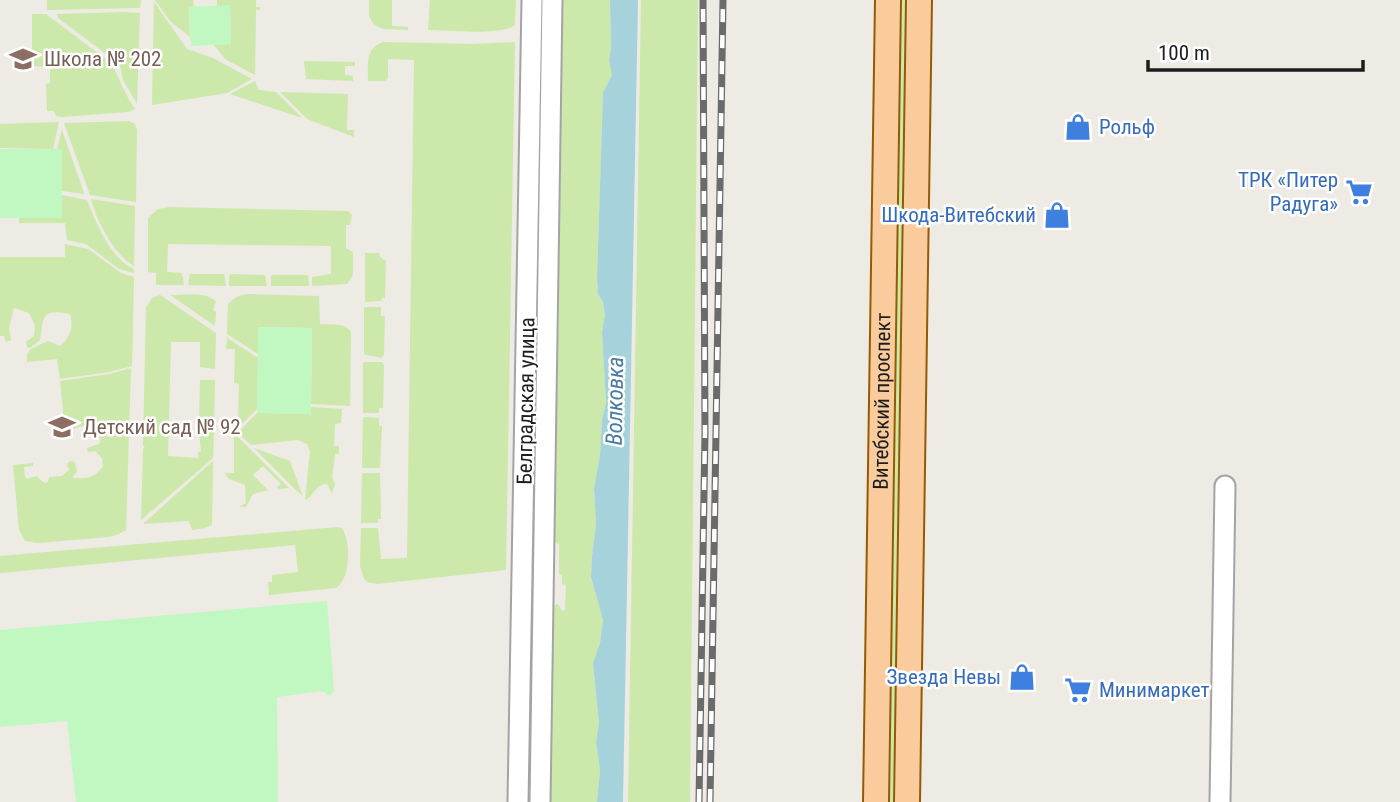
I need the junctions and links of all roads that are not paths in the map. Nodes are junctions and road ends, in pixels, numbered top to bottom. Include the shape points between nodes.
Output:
1 (533, 0) edge
2 (552, 0) edge
3 (888, 0) edge
4 (919, 0) edge
5 (1225, 486) dead end
6 (519, 802) edge
7 (540, 802) edge
8 (876, 802) edge
9 (907, 802) edge
10 (1220, 802) edge

1 - 6 street, Белградская улица
2 - 7 street, Белградская улица
3 - 8 main road, Витебский проспект
4 - 9 main road, Витебский проспект
5 - 10 street

